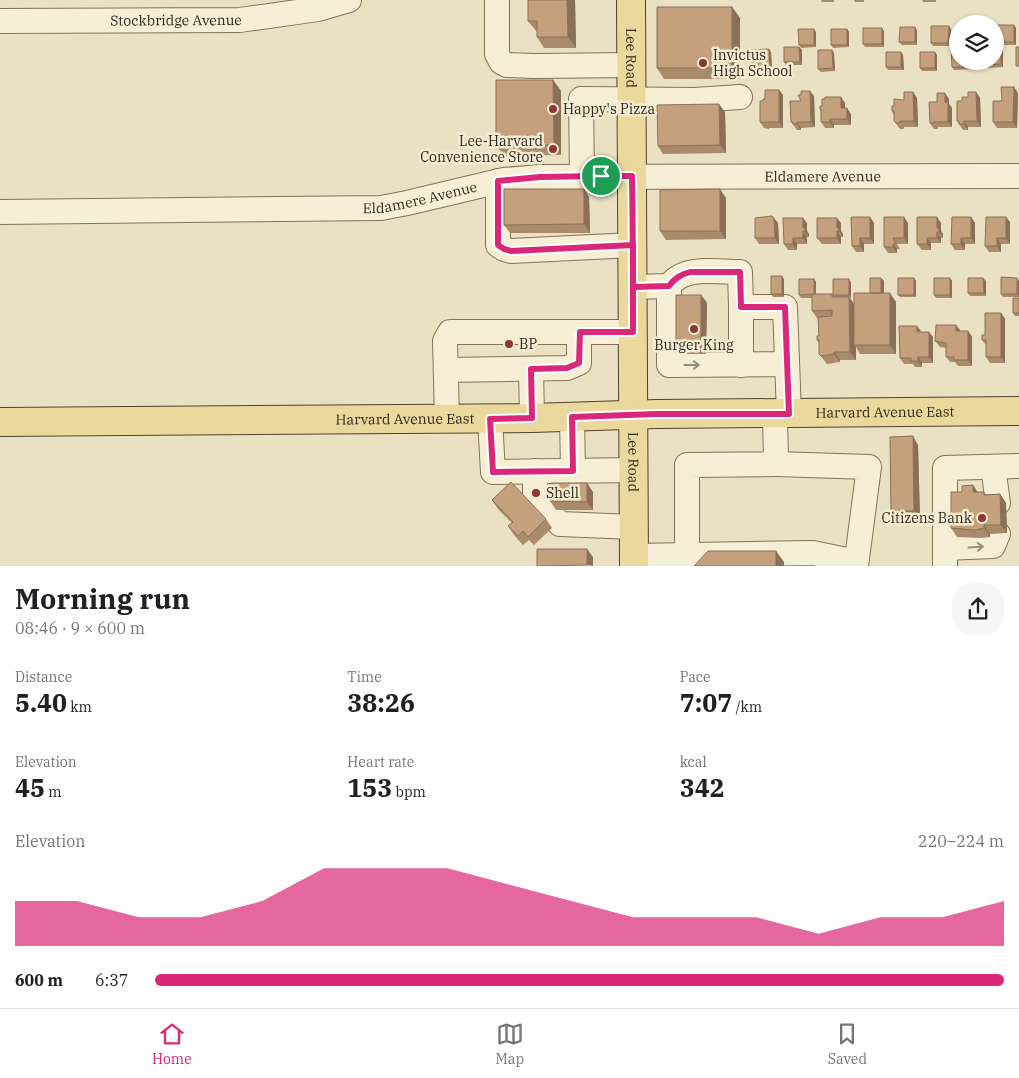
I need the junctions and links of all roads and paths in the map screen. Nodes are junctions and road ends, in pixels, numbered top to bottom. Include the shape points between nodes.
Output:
1 (349, 0) edge
2 (498, 0) edge
3 (631, 0) edge
4 (0, 21) edge
5 (632, 65) junction
6 (740, 97) dead end
7 (632, 98) junction
8 (632, 176) junction
9 (1019, 176) edge
10 (582, 177) junction
11 (498, 181) junction
12 (0, 212) edge
13 (633, 245) junction
14 (669, 286) junction
15 (633, 287) junction
16 (741, 307) junction
17 (580, 332) junction
18 (633, 332) junction
19 (741, 365) junction
20 (787, 365) junction
21 (531, 369) junction
22 (446, 370) junction
23 (1019, 411) edge
24 (782, 414) junction
25 (633, 415) junction
26 (572, 417) junction
27 (532, 418) junction
28 (447, 419) junction
29 (490, 419) junction
30 (0, 422) edge
31 (776, 464) junction
32 (993, 466) junction
33 (1019, 466) edge
34 (634, 470) junction
35 (535, 471) junction
36 (573, 471) junction
37 (998, 503) edge
38 (634, 527) junction
39 (998, 534) edge
40 (945, 557) edge
41 (796, 559) edge
42 (687, 560) edge
43 (634, 561) edge
44 (856, 564) edge

1 - 4 street, Stockbridge Avenue via 318,9 240,20
2 - 5 street via 498,54 501,62 534,66
3 - 5 main road, Lee Road
5 - 7 main road, Lee Road
6 - 7 street via 695,100
7 - 8 main road, Lee Road
7 - 10 street via 581,99
8 - 9 street, Eldamere Avenue
8 - 10 street, Eldamere Avenue
8 - 13 main road, Lee Road
10 - 11 street, Eldamere Avenue
11 - 12 street, Eldamere Avenue via 381,208
11 - 13 street via 498,245 504,249
13 - 15 main road, Lee Road
14 - 15 street
14 - 16 street via 674,278 690,272 740,272
14 -> 19 street via 669,365
15 - 18 main road, Lee Road
16 - 19 street
16 - 20 street via 785,307
17 - 18 street
17 - 21 street via 579,363 567,368
17 - 22 street via 450,332 445,341
18 - 25 main road, Lee Road
19 - 20 street
20 - 24 street
21 - 22 street
21 - 27 street
22 - 28 street
23 - 24 main road, Harvard Avenue East
24 - 25 main road, Harvard Avenue East
24 - 31 street
25 - 26 main road, Harvard Avenue East
25 - 34 main road, Lee Road
26 - 27 main road, Harvard Avenue East
26 - 36 street
27 - 29 main road, Harvard Avenue East
28 - 29 main road, Harvard Avenue East
28 - 30 main road, Harvard Avenue East
29 - 35 street via 493,472
31 - 42 street via 687,465
31 - 44 street via 869,466
32 - 33 street
32 - 37 street
32 - 40 street via 945,468
34 - 36 street
34 - 38 main road, Lee Road
35 - 36 street
35 - 38 street via 535,496 560,524
38 - 43 main road, Lee Road
40 -> 39 street via 993,546
41 - 42 street
41 - 44 street via 813,553
42 - 43 street

